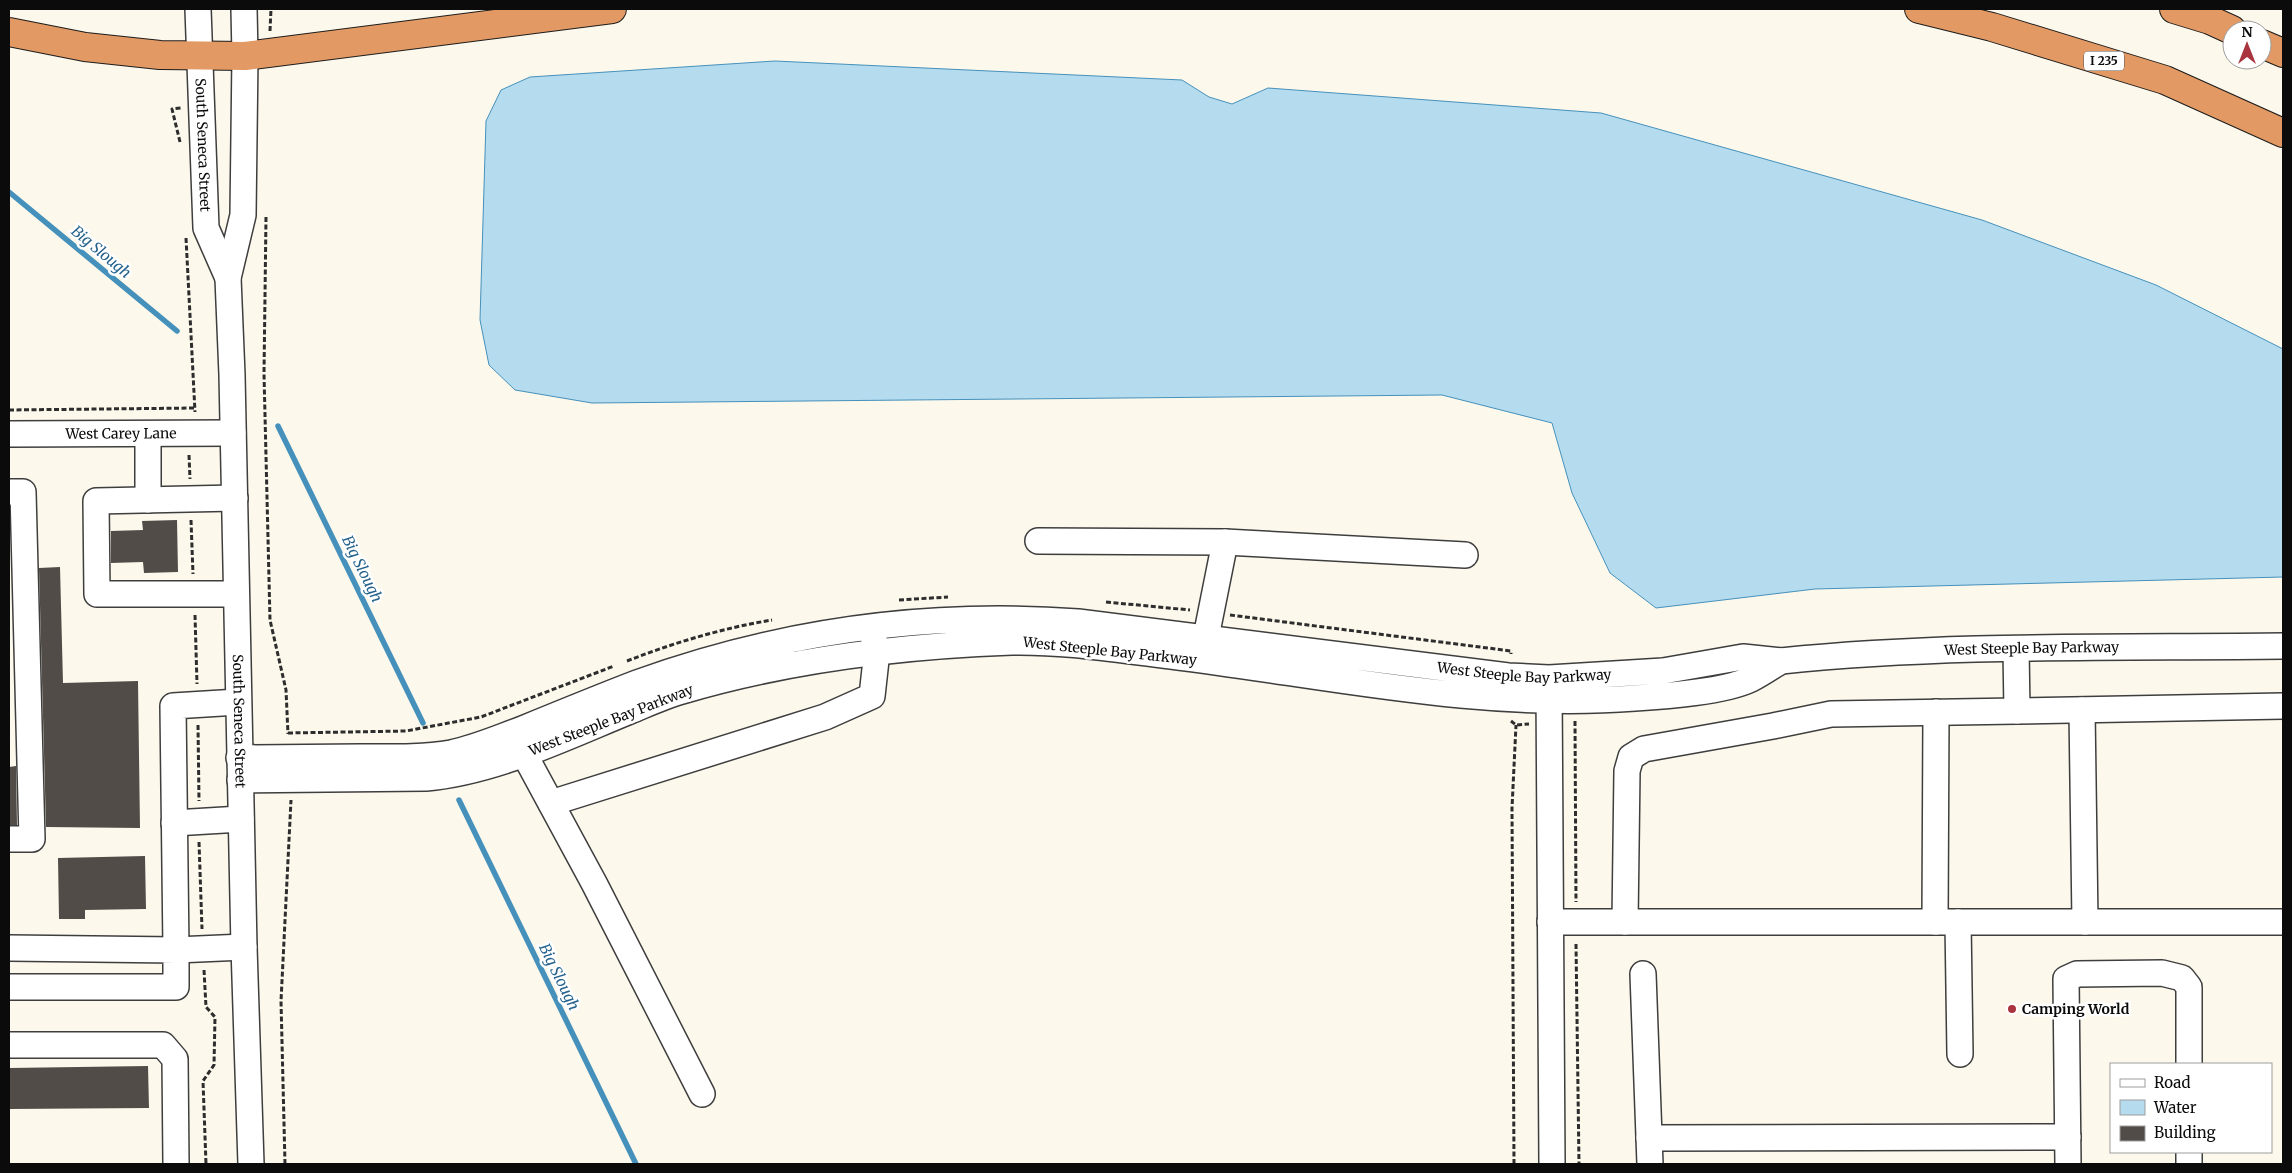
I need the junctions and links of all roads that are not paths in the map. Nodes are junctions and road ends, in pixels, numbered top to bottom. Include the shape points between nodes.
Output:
1 (198, 9) edge
2 (244, 9) edge
3 (612, 9) edge
4 (1918, 9) edge
5 (2174, 9) edge
6 (2222, 25) edge
7 (9, 32) edge
8 (199, 56) junction
9 (245, 56) junction
10 (2283, 134) edge
11 (228, 278) junction
12 (233, 433) junction
13 (9, 434) edge
14 (148, 434) junction
15 (9, 492) edge
16 (235, 498) junction
17 (148, 500) junction
18 (1038, 541) dead end
19 (1225, 542) junction
20 (1465, 555) dead end
21 (236, 594) junction
22 (871, 627) junction
23 (2283, 646) edge
24 (1206, 649) junction
25 (2016, 649) junction
26 (877, 651) junction
27 (1549, 690) junction
28 (238, 702) junction
29 (2283, 706) edge
30 (2082, 710) junction
31 (2017, 711) junction
32 (1936, 712) junction
33 (518, 743) junction
34 (240, 769) junction
35 (551, 803) junction
36 (241, 819) junction
37 (174, 823) junction
38 (9, 839) edge
39 (1550, 922) junction
40 (1625, 922) junction
41 (1946, 922) junction
42 (2085, 922) junction
43 (2283, 922) edge
44 (244, 947) junction
45 (9, 948) edge
46 (176, 950) junction
47 (1643, 974) dead end
48 (9, 987) edge
49 (9, 1045) edge
50 (1960, 1054) dead end
51 (2189, 1063) edge
52 (702, 1094) dead end
53 (2068, 1137) junction
54 (1649, 1138) junction
55 (176, 1164) edge
56 (251, 1164) edge
57 (1552, 1164) edge
58 (1650, 1164) edge
59 (2068, 1164) edge

1 - 8 street, South Seneca Street
2 - 9 street, South Seneca Street
3 - 9 highway
4 - 10 highway, I 235 via 1992,27 2165,80
5 - 6 highway
7 - 8 highway via 84,46
8 - 9 highway
8 - 11 street, South Seneca Street via 206,228
9 - 11 street, South Seneca Street via 243,215
11 - 12 street, South Seneca Street
12 - 14 street, West Carey Lane
12 - 16 street, South Seneca Street
13 - 14 street, West Carey Lane
14 - 17 street
15 - 38 street via 22,492 32,839
16 - 17 street
16 - 21 street, South Seneca Street
17 - 21 street via 96,501 96,594
18 - 19 street
19 - 20 street
19 - 24 street
21 - 28 street, South Seneca Street
22 - 24 street, West Steeple Bay Parkway via 972,618 1023,618 1078,622
22 - 26 street
22 - 33 street, West Steeple Bay Parkway via 828,632 727,654 637,684
23 - 25 street, West Steeple Bay Parkway
24 - 26 street, West Steeple Bay Parkway via 1016,642
24 - 27 street, West Steeple Bay Parkway via 1508,676
24 - 27 street, West Steeple Bay Parkway via 1461,695
25 - 27 street, West Steeple Bay Parkway via 1852,654 1781,661 1749,681 1674,695 1611,700
25 - 31 street
26 - 33 street, West Steeple Bay Parkway via 806,660 680,691
26 - 35 street via 872,696 825,717
27 - 39 street
28 - 34 street, South Seneca Street
28 - 37 street via 173,706
29 - 30 street
30 - 31 street
30 - 42 street
31 - 32 street
32 - 40 street via 1831,714 1644,749 1631,757 1627,771
32 - 41 street
33 - 34 street, West Steeple Bay Parkway via 453,776 426,778 289,768
33 - 35 street
34 - 36 street, South Seneca Street
35 - 52 street
36 - 37 street
36 - 44 street, South Seneca Street
37 - 46 street
39 - 40 street
39 - 57 street
40 - 41 street
41 - 42 street
41 - 50 street
42 - 43 street
44 - 46 street
44 - 56 street, South Seneca Street
45 - 46 street
46 - 48 street via 176,987
47 - 54 street
49 - 55 street via 163,1045 175,1059
51 - 53 street via 2189,987 2182,978 2162,973 2077,974 2066,979
53 - 54 street
53 - 59 street
54 - 58 street

